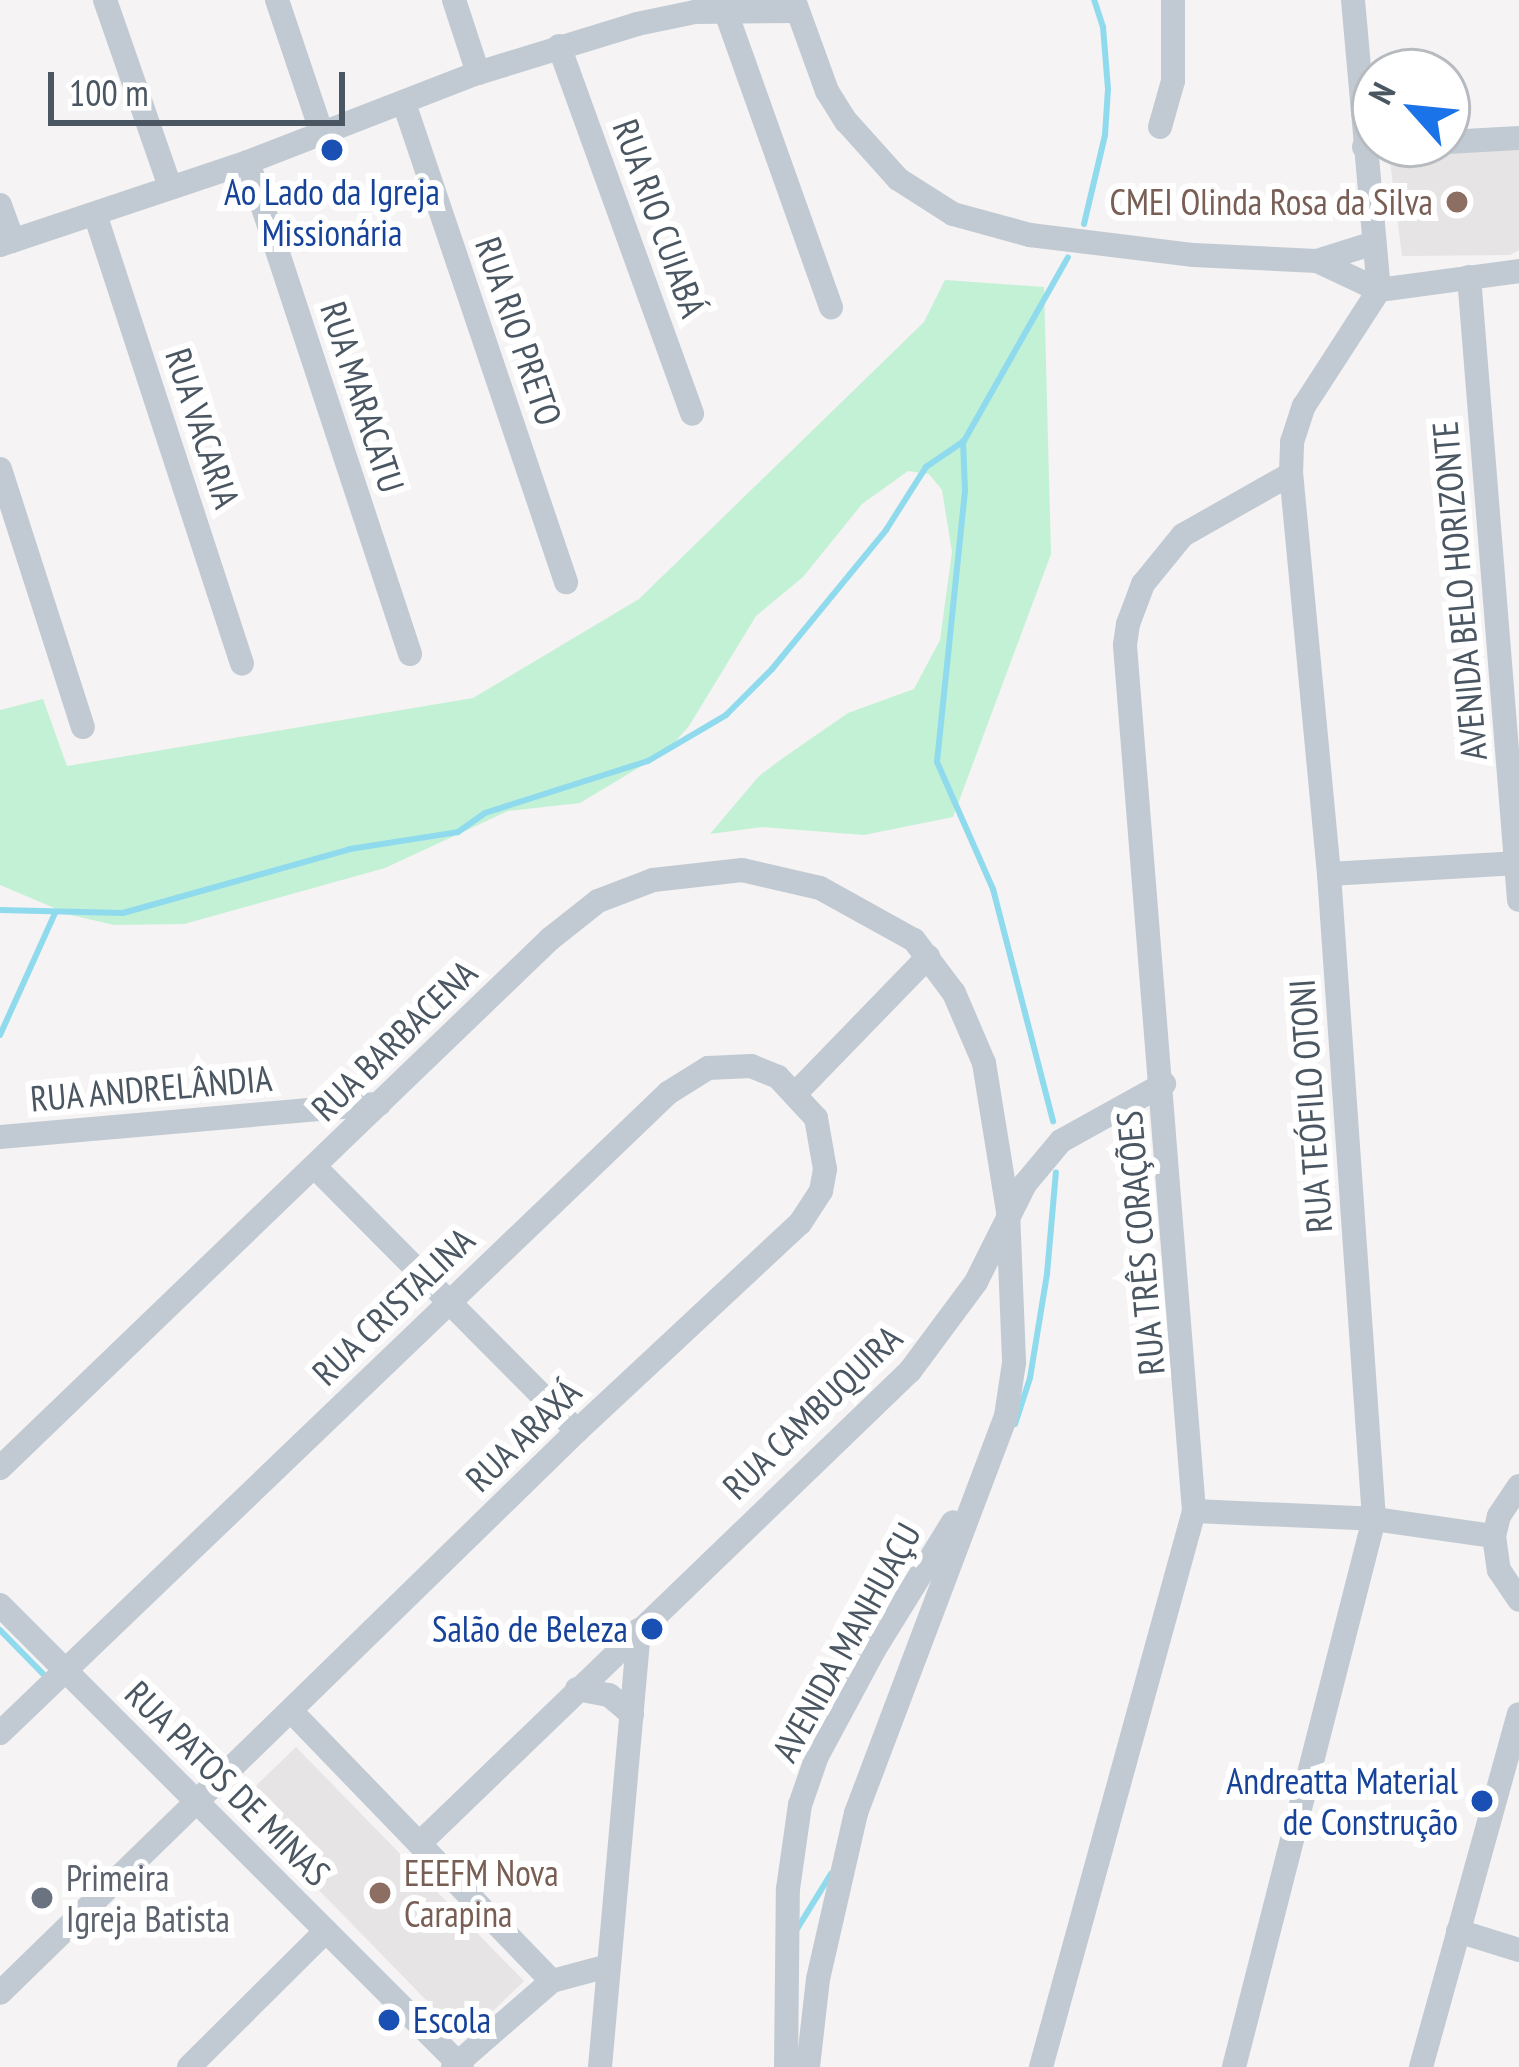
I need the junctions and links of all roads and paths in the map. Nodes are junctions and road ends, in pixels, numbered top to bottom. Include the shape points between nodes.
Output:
1 (105, 0) edge
2 (277, 0) edge
3 (454, 0) edge
4 (1173, 0) edge
5 (1353, 0) edge
6 (796, 6) edge
7 (724, 7) edge
8 (633, 12) edge
9 (559, 46) junction
10 (1357, 48) edge
11 (478, 73) junction
12 (404, 103) junction
13 (1160, 127) dead end
14 (321, 131) junction
15 (1519, 138) edge
16 (1471, 141) edge
17 (248, 162) junction
18 (1366, 168) edge
19 (170, 187) junction
20 (0, 205) edge
21 (95, 214) junction
22 (1374, 242) junction
23 (6, 243) edge
24 (1317, 261) junction
25 (1519, 272) edge
26 (1469, 277) junction
27 (1422, 284) junction
28 (1379, 290) junction
29 (831, 307) dead end
30 (692, 414) dead end
31 (0, 469) edge
32 (1291, 474) junction
33 (566, 582) dead end
34 (410, 654) dead end
35 (242, 664) dead end
36 (83, 727) dead end
37 (1518, 862) edge
38 (1329, 874) junction
39 (1519, 900) edge
40 (921, 948) junction
41 (1163, 1084) junction
42 (796, 1093) junction
43 (380, 1104) junction
44 (0, 1137) edge
45 (315, 1167) junction
46 (1008, 1211) junction
47 (448, 1303) junction
48 (577, 1431) junction
49 (0, 1468) edge
50 (982, 1474) junction
51 (1519, 1486) edge
52 (1194, 1510) junction
53 (1374, 1519) junction
54 (1494, 1536) junction
55 (1519, 1600) edge
56 (0, 1605) edge
57 (639, 1630) junction
58 (66, 1672) junction
59 (578, 1689) junction
60 (292, 1712) junction
61 (632, 1714) junction
62 (1519, 1714) edge
63 (0, 1733) edge
64 (195, 1803) junction
65 (421, 1842) junction
66 (326, 1931) junction
67 (1458, 1931) junction
68 (1519, 1950) edge
69 (608, 1966) junction
70 (552, 1982) junction
71 (0, 1993) edge
72 (458, 2065) edge
73 (189, 2067) edge
74 (600, 2067) edge
75 (786, 2067) edge
76 (808, 2067) edge
77 (1041, 2067) edge
78 (1234, 2067) edge
79 (1421, 2067) edge

1 - 19 street
2 - 14 street
3 - 11 street
4 - 13 street via 1173,81
5 - 10 street
6 - 7 street
6 - 24 street via 846,121 898,179 953,214 1030,235
7 - 8 street
7 - 29 street
8 - 9 street
9 - 11 street
9 - 30 street, RUA RIO CUIABÁ
11 - 12 street
12 - 14 street
12 - 33 street, RUA RIO PRETO
14 - 17 street
15 - 16 street
17 - 19 street
17 - 34 street, RUA MARACATU
18 - 22 street
19 - 21 street
20 - 23 street
21 - 23 street
21 - 35 street, RUA VACARIA
22 - 24 street
22 - 27 street via 1392,269
22 - 28 street
24 - 28 street
25 - 26 street
26 - 27 street
26 - 37 street, AVENIDA BELO HORIZONTE
27 - 28 street
28 - 32 street, RUA TEÓFILO OTONI via 1304,406
31 - 36 street
32 - 38 street, RUA TEÓFILO OTONI
32 - 41 street, RUA TRÊS CORAÇÕES via 1183,535 1144,584 1128,624
37 - 38 street
37 - 39 street, AVENIDA BELO HORIZONTE
38 - 53 street, RUA TEÓFILO OTONI
40 - 42 street
40 - 43 street, RUA BARBACENA via 820,887 742,870 652,880 618,891 560,929
40 - 46 street via 962,1007 984,1063
41 - 46 street via 1060,1141
41 - 52 street, RUA TRÊS CORAÇÕES
42 - 47 street, RUA CRISTALINA via 730,1063 688,1078
42 - 48 street, RUA ARAXÁ via 823,1140 825,1168 812,1209
43 - 44 street, RUA ANDRELÂNDIA
43 - 45 street, RUA BARBACENA
45 - 47 street
45 - 49 street, RUA BARBACENA
46 - 50 street, AVENIDA MANHUAÇU via 1014,1363 1006,1416
46 - 57 street, RUA CAMBUQUIRA via 976,1282 910,1371
47 - 48 street
47 - 58 street, RUA CRISTALINA
48 - 60 street, RUA ARAXÁ
50 - 75 street, AVENIDA MANHUAÇU via 874,1650 800,1805 788,1888
50 - 76 street, AVENIDA MANHUAÇU via 856,1813 818,1979
51 - 54 street
52 - 53 street
52 - 77 street, RUA TRÊS CORAÇÕES
53 - 54 street
53 - 78 street, RUA TEÓFILO OTONI
54 - 55 street via 1499,1570
56 - 58 street, RUA PATOS DE MINAS
57 - 59 street, RUA CAMBUQUIRA
57 - 61 street
58 - 63 street, RUA CRISTALINA
58 - 64 street, RUA PATOS DE MINAS
59 - 61 street via 609,1695
59 - 65 street, RUA CAMBUQUIRA
60 - 64 street, RUA ARAXÁ
60 - 65 street
61 - 69 street
62 - 67 street
64 - 66 street, RUA PATOS DE MINAS
64 - 71 street, RUA ARAXÁ
65 - 70 street
66 - 72 street, RUA PATOS DE MINAS
66 - 73 street
67 - 68 street
67 - 79 street
69 - 70 street
69 - 74 street
70 - 72 street

